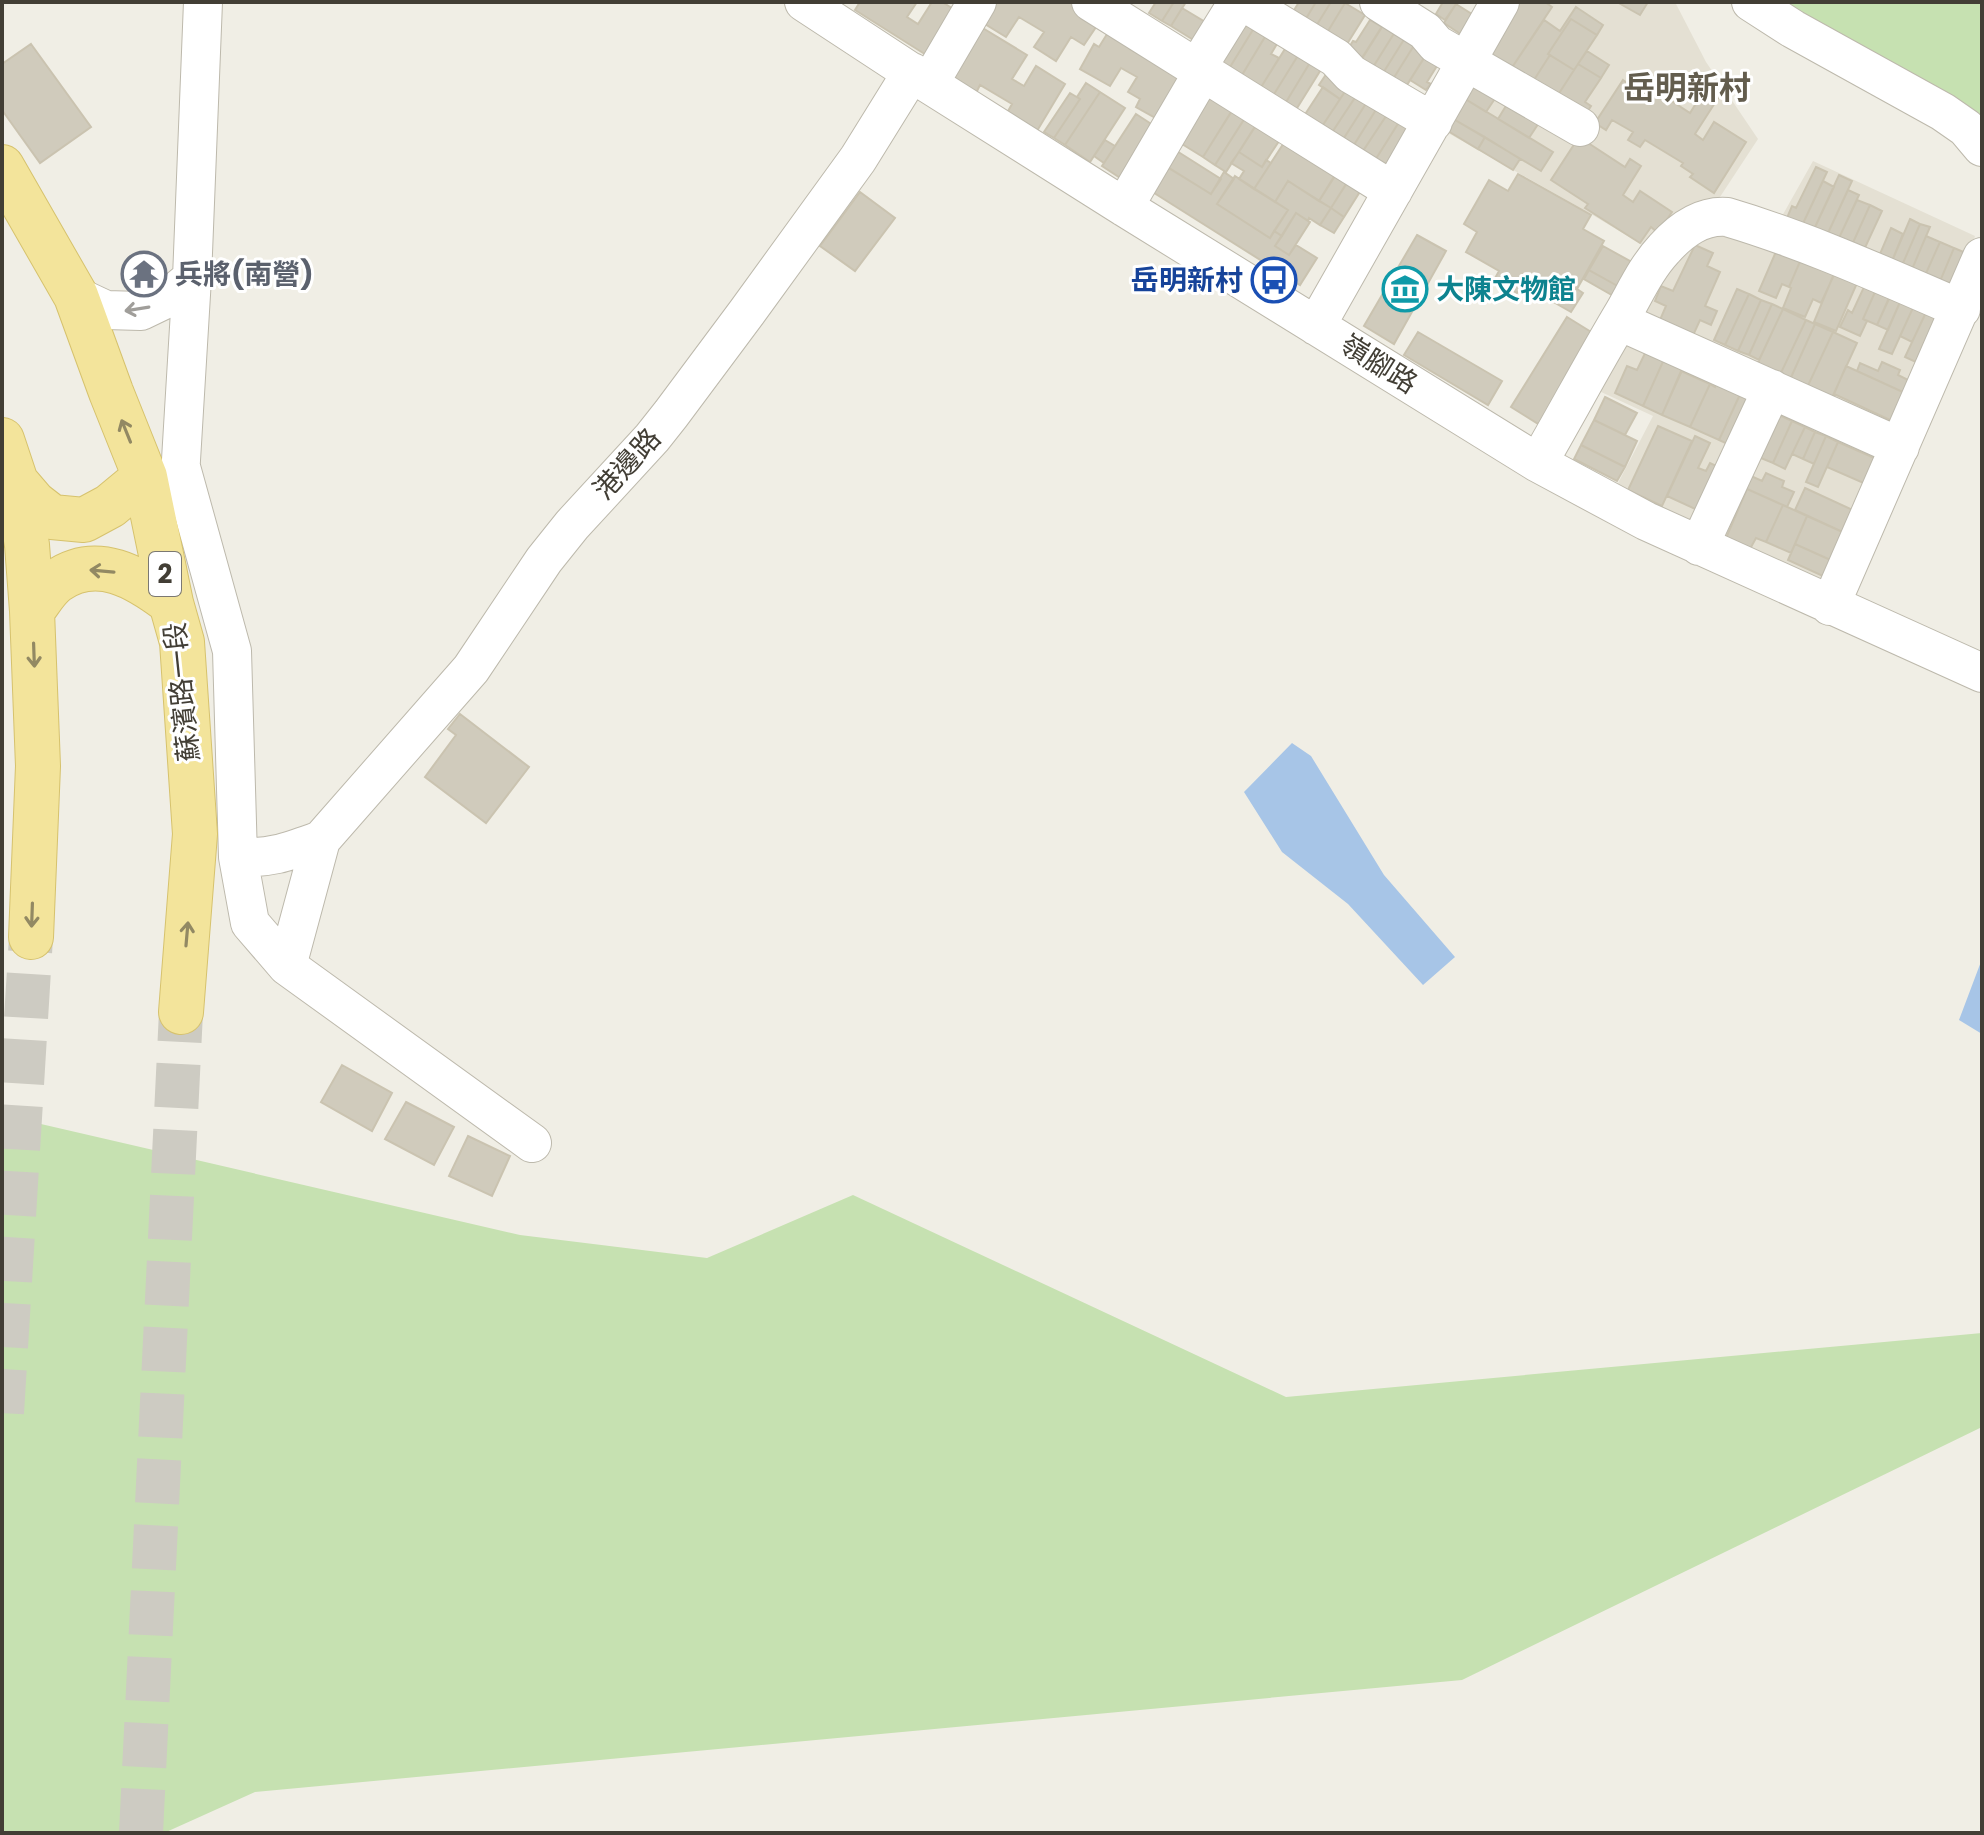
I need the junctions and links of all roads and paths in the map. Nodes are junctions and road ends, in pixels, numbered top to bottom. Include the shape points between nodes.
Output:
1 (203, 2) edge
2 (804, 2) edge
3 (977, 2) edge
4 (1091, 2) edge
5 (1241, 2) edge
6 (1500, 2) edge
7 (1751, 2) edge
8 (1373, 7) edge
9 (1467, 61) junction
10 (1200, 70) junction
11 (920, 78) junction
12 (1433, 122) junction
13 (1580, 127) dead end
14 (1982, 147) edge
15 (2, 167) edge
16 (1393, 191) junction
17 (1124, 207) junction
18 (1982, 257) edge
19 (192, 278) junction
20 (76, 296) junction
21 (1961, 309) junction
22 (1619, 321) junction
23 (1316, 326) junction
24 (1772, 389) junction
25 (2, 440) edge
26 (1900, 447) junction
27 (1538, 463) junction
28 (163, 472) junction
29 (16, 482) junction
30 (1699, 546) junction
31 (171, 603) junction
32 (1830, 606) junction
33 (32, 611) junction
34 (1982, 673) edge
35 (321, 840) junction
36 (238, 857) junction
37 (31, 937) tunnel mouth
38 (287, 966) junction
39 (181, 1012) tunnel mouth
40 (532, 1143) dead end

1 - 19 street
2 - 11 street, 嶺腳路
3 - 11 street, 港邊路
4 - 10 street
5 - 10 street
5 - 12 street
6 - 9 street
7 - 14 street via 1943,112
8 - 9 street via 1425,31 1436,44
9 - 12 street
9 - 13 street
10 - 16 street
10 - 17 street
11 - 17 street, 嶺腳路
11 - 35 street, 港邊路 via 671,414 544,560 471,669
12 - 16 street
15 - 20 main road, 蘇濱路一段 / 2
16 - 23 street
17 - 23 street, 嶺腳路
18 - 21 street
19 -> 20 street via 141,311 106,310
19 - 28 street
28 -> 20 main road, 蘇濱路一段 / 2 via 111,392
21 - 22 street via 1782,234 1718,216 1698,221 1661,252
21 - 26 street
22 - 24 street
22 - 27 street
23 - 27 street, 嶺腳路
24 - 26 street
24 - 30 street
25 - 29 main road
26 - 32 street
27 - 30 street, 嶺腳路
28 - 29 main road via 84,520 52,517
28 - 31 main road, 蘇濱路一段 / 2
28 - 36 street via 232,651
29 - 33 main road
30 - 32 street, 嶺腳路
31 -> 33 main road via 149,586 102,568 75,570 54,583
39 -> 31 main road, 蘇濱路一段 / 2 via 195,834 182,642
32 - 34 street, 嶺腳路
33 -> 37 main road via 38,766
35 - 36 street via 276,856
35 - 38 street
36 - 38 street via 250,923
38 - 40 street

